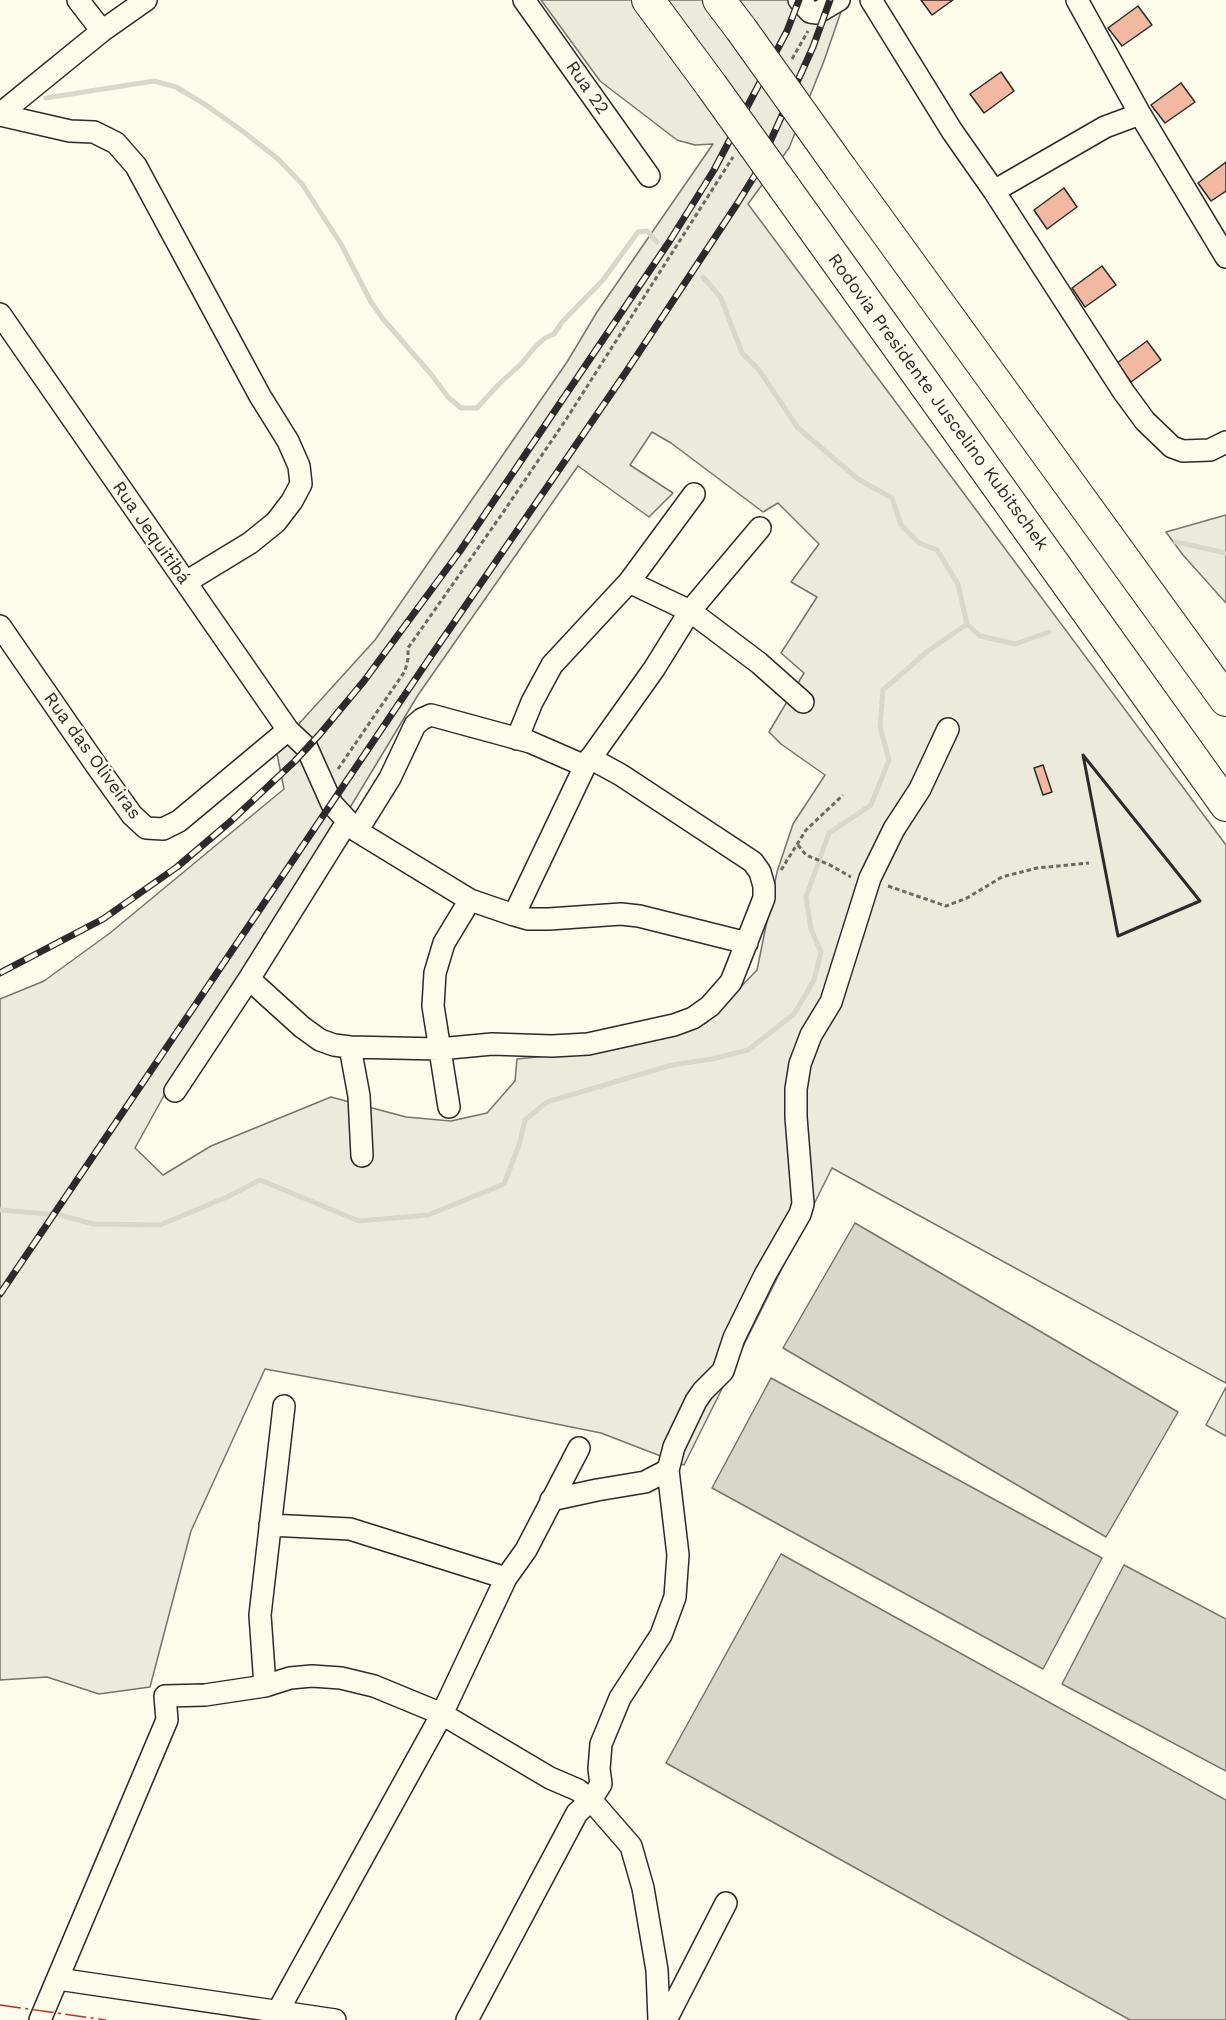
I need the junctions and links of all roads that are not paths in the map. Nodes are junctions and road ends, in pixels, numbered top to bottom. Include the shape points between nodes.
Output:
1 (78, 0) edge
2 (146, 0) edge
3 (524, 0) edge
4 (648, 0) edge
5 (719, 0) edge
6 (839, 0) edge
7 (871, 0) edge
8 (1077, 0) edge
9 (805, 6) edge
10 (102, 31) junction
11 (1140, 114) junction
12 (0, 115) edge
13 (649, 176) dead end
14 (994, 190) junction
15 (1226, 257) edge
16 (0, 314) edge
17 (1225, 446) edge
18 (694, 494) dead end
19 (760, 528) dead end
20 (186, 582) junction
21 (629, 582) junction
22 (690, 611) junction
23 (0, 626) edge
24 (1226, 700) edge
25 (803, 702) dead end
26 (948, 729) dead end
27 (288, 730) junction
28 (517, 738) junction
29 (588, 762) junction
30 (1226, 805) edge
31 (352, 826) junction
32 (470, 900) junction
33 (514, 915) junction
34 (747, 943) junction
35 (249, 979) junction
36 (350, 1047) junction
37 (439, 1049) junction
38 (175, 1091) dead end
39 (449, 1107) dead end
40 (362, 1156) dead end
41 (284, 1406) dead end
42 (579, 1448) dead end
43 (668, 1470) junction
44 (551, 1500) junction
45 (270, 1525) junction
46 (506, 1578) junction
47 (265, 1686) junction
48 (442, 1714) junction
49 (591, 1800) junction
50 (726, 1903) dead end
51 (58, 1979) junction
52 (275, 2016) edge
53 (40, 2020) edge
54 (335, 2020) edge
55 (467, 2020) edge
56 (659, 2020) edge
57 (666, 2020) edge

1 - 10 street
2 - 10 street
3 - 13 street, Rua 22
4 - 30 highway, Rodovia Presidente Juscelino Kubitschek, bridge
5 - 24 highway, bridge
6 - 9 street via 818,13
7 - 14 street via 952,131
8 - 11 street
10 - 12 street
11 - 14 street via 1105,127
11 - 15 street
12 - 20 street via 70,131 94,132 116,143 136,166 299,466 301,484 276,522 250,543
14 - 17 street via 1145,421 1172,447 1183,451
16 - 20 street, Rua Jequitibá
18 - 21 street
19 - 22 street
20 - 27 street, Rua Jequitibá
21 - 22 street
21 - 28 street via 552,665
22 - 25 street
22 - 29 street
23 - 27 street, Rua das Oliveiras via 102,774 146,828 163,829 179,821
26 - 43 street via 920,789 894,829 870,878 831,1002 811,1035 800,1064 796,1089 804,1193 800,1214 734,1338 723,1371 696,1401 674,1447
27 - 31 street, Rua Jequitibá via 307,748 332,804
28 - 29 street
28 - 31 street via 441,716 422,718 390,778
29 - 33 street
29 - 34 street via 621,775 753,862 760,872 764,898
31 - 32 street
31 - 35 street
32 - 33 street
32 - 37 street via 444,943 435,973 433,1006
33 - 34 street via 528,919 639,916
34 - 37 street via 731,982 710,1006 674,1025 588,1044 492,1044
35 - 36 street via 320,1040
35 - 38 street
36 - 37 street
36 - 40 street via 359,1096
37 - 39 street
41 - 45 street
42 - 44 street
43 - 44 street via 645,1482
43 - 49 street via 678,1555 675,1597 662,1635 620,1698 601,1744 601,1784
44 - 46 street via 526,1550
45 - 46 street via 350,1529
45 - 47 street via 260,1615
46 - 48 street
47 - 48 street via 290,1678 341,1678 374,1686
47 - 51 street via 165,1696 166,1720
48 - 49 street
48 - 52 street
49 - 55 street via 577,1813
49 - 56 street via 631,1846 643,1888 657,1970
50 - 57 street
51 - 52 street
51 - 53 street
52 - 54 street

